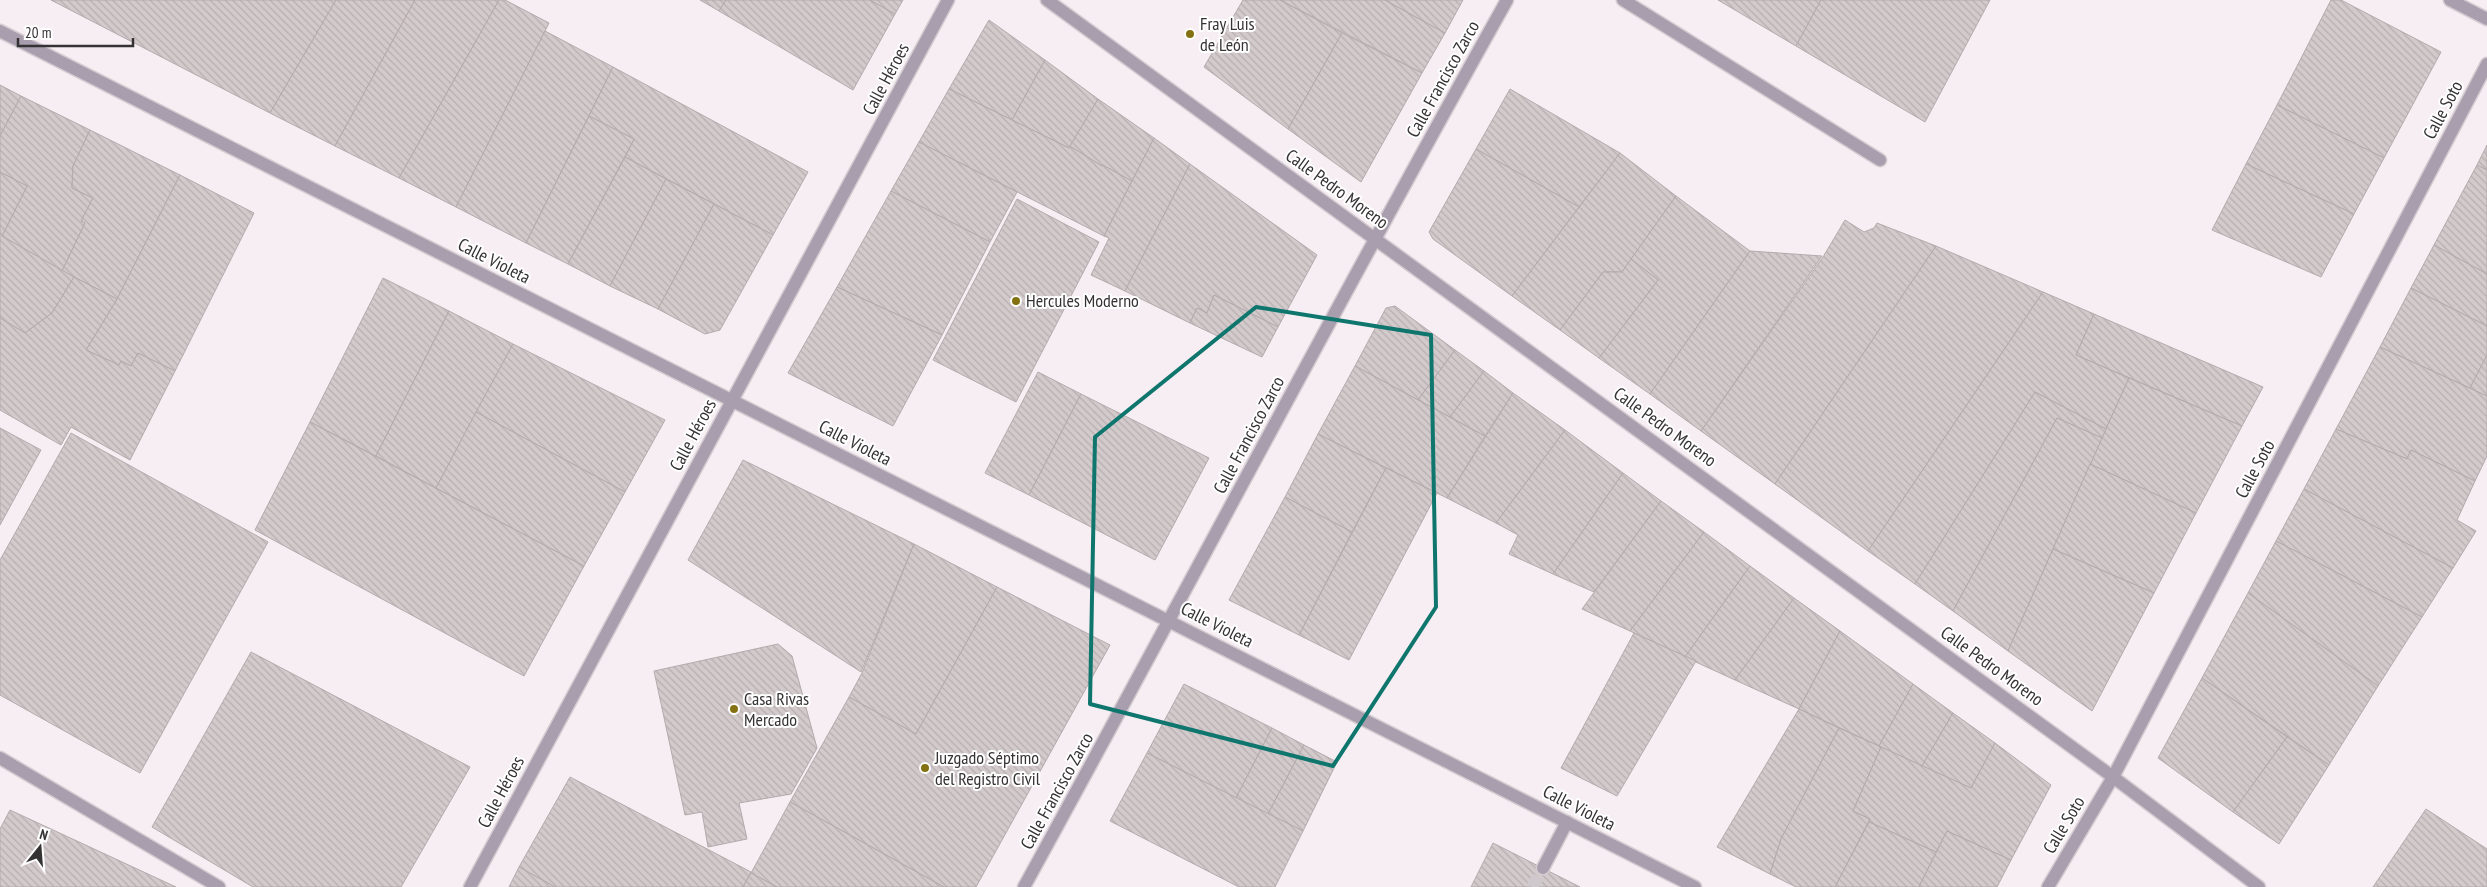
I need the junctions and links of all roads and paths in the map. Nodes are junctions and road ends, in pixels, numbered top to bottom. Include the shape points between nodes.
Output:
1 (948, 0) edge
2 (1047, 0) edge
3 (1507, 0) edge
4 (1623, 0) edge
5 (2450, 0) edge
6 (2487, 19) edge
7 (0, 31) edge
8 (2487, 64) edge
9 (1880, 160) dead end
10 (1374, 237) junction
11 (731, 401) junction
12 (1170, 621) junction
13 (0, 758) edge
14 (2113, 777) junction
15 (1567, 822) junction
16 (1543, 868) tunnel mouth
17 (220, 887) edge
18 (470, 887) edge
19 (1024, 887) edge
20 (1695, 887) edge
21 (2048, 887) edge
22 (2259, 887) edge

1 - 11 street, Calle Héroes
2 - 10 street, Calle Pedro Moreno
3 - 10 street, Calle Francisco Zarco
4 - 9 street
5 - 6 street
7 - 11 street, Calle Violeta
8 - 14 street, Calle Soto
10 - 12 street, Calle Francisco Zarco
10 - 14 street, Calle Pedro Moreno
11 - 12 street, Calle Violeta
11 - 18 street, Calle Héroes
12 - 15 street, Calle Violeta
12 - 19 street, Calle Francisco Zarco
13 - 17 street
14 - 21 street, Calle Soto
14 - 22 street, Calle Pedro Moreno
15 - 16 street
15 - 20 street, Calle Violeta

